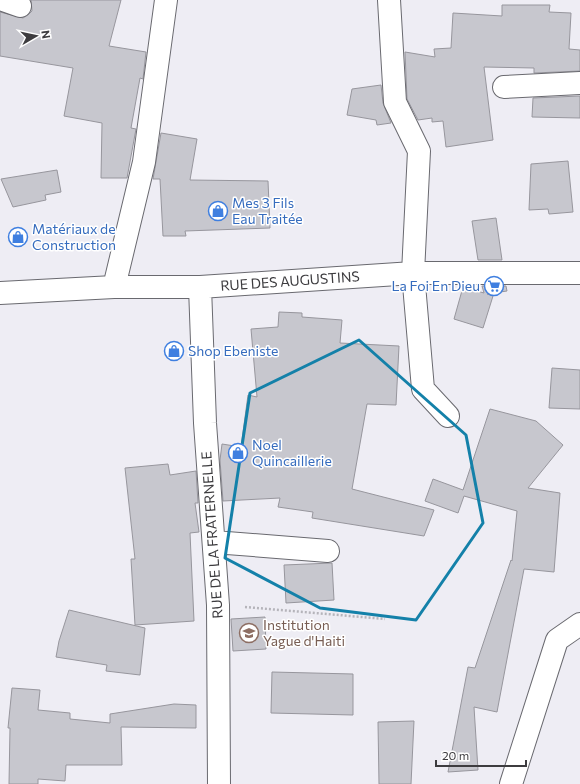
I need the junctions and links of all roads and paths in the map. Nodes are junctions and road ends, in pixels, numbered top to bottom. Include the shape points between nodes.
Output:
1 (166, 0) edge
2 (390, 0) edge
3 (580, 83) edge
4 (504, 87) dead end
5 (413, 273) junction
6 (580, 273) edge
7 (114, 287) junction
8 (200, 287) junction
9 (0, 293) edge
10 (448, 416) dead end
11 (214, 542) junction
12 (328, 551) dead end
13 (218, 605) junction
14 (385, 619) dead end
15 (580, 624) edge
16 (219, 784) edge
17 (511, 784) edge

1 - 7 street via 144,162
2 - 5 street via 394,102 420,151
3 - 4 street
5 - 6 street, RUE DES AUGUSTINS
5 - 8 street, RUE DES AUGUSTINS
5 - 10 street via 423,389
7 - 8 street, RUE DES AUGUSTINS
7 - 9 street, RUE DES AUGUSTINS
8 - 11 street, RUE DE LA FRATERNELLE via 205,423
11 - 12 street
11 - 13 street, RUE DE LA FRATERNELLE
13 - 14 path
13 - 16 street, RUE DE LA FRATERNELLE
15 - 17 street via 557,640

